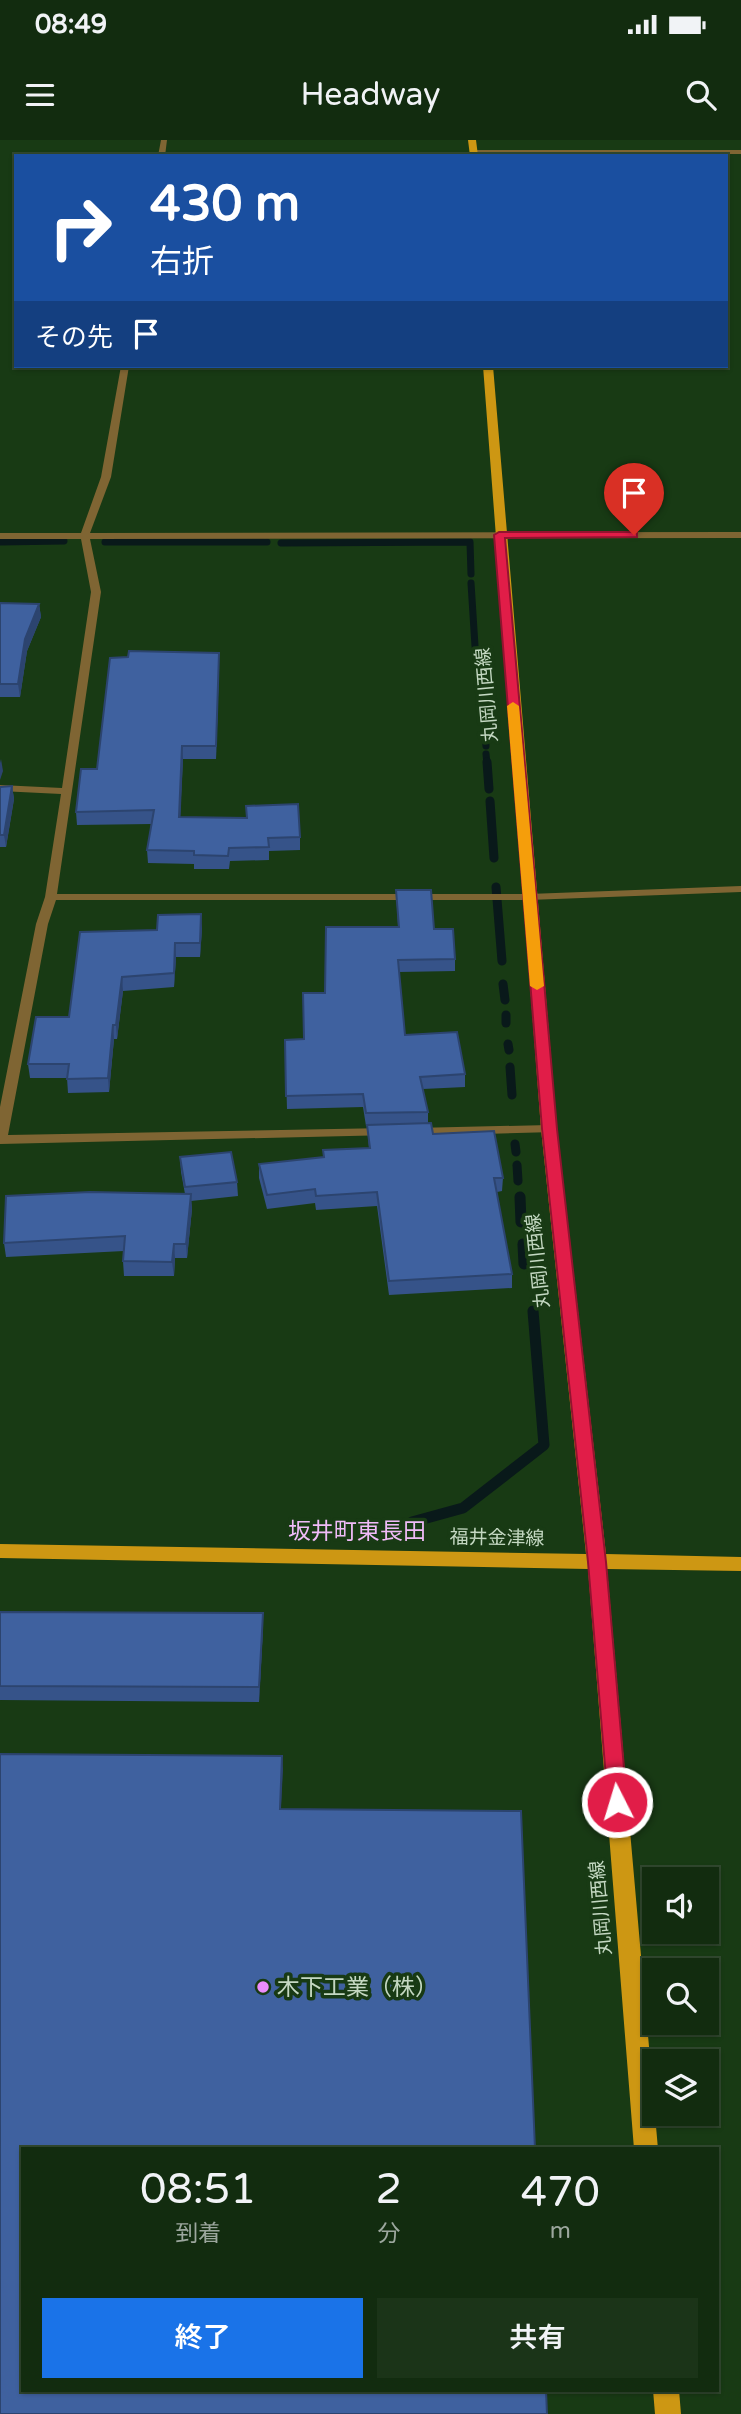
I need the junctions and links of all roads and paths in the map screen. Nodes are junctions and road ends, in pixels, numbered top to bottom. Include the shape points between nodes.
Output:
1 (472, 140) edge
2 (741, 152) edge
3 (473, 154) edge
4 (125, 368) edge
5 (488, 368) edge
6 (85, 535) junction
7 (499, 535) junction
8 (741, 535) edge
9 (0, 536) edge
10 (0, 788) edge
11 (65, 790) junction
12 (741, 889) edge
13 (51, 897) junction
14 (529, 897) junction
15 (549, 1129) junction
16 (0, 1139) edge
17 (0, 1551) edge
18 (597, 1562) junction
19 (741, 1564) edge
20 (646, 2147) edge
21 (666, 2392) edge
22 (668, 2414) edge

1 - 3 main road
2 - 3 street
4 - 6 street via 106,477
5 - 7 main road, 丸岡川西線
6 - 7 street
6 - 9 street
6 - 11 street via 96,592
7 - 8 street
7 - 14 main road, 丸岡川西線
10 - 11 street
11 - 13 street
12 - 14 street
13 - 14 street
13 - 16 street
14 - 15 main road, 丸岡川西線
15 - 16 street
15 - 18 main road, 丸岡川西線
17 - 18 main road, 福井金津線
18 - 19 main road, 福井金津線
18 - 20 main road, 丸岡川西線
21 - 22 main road

